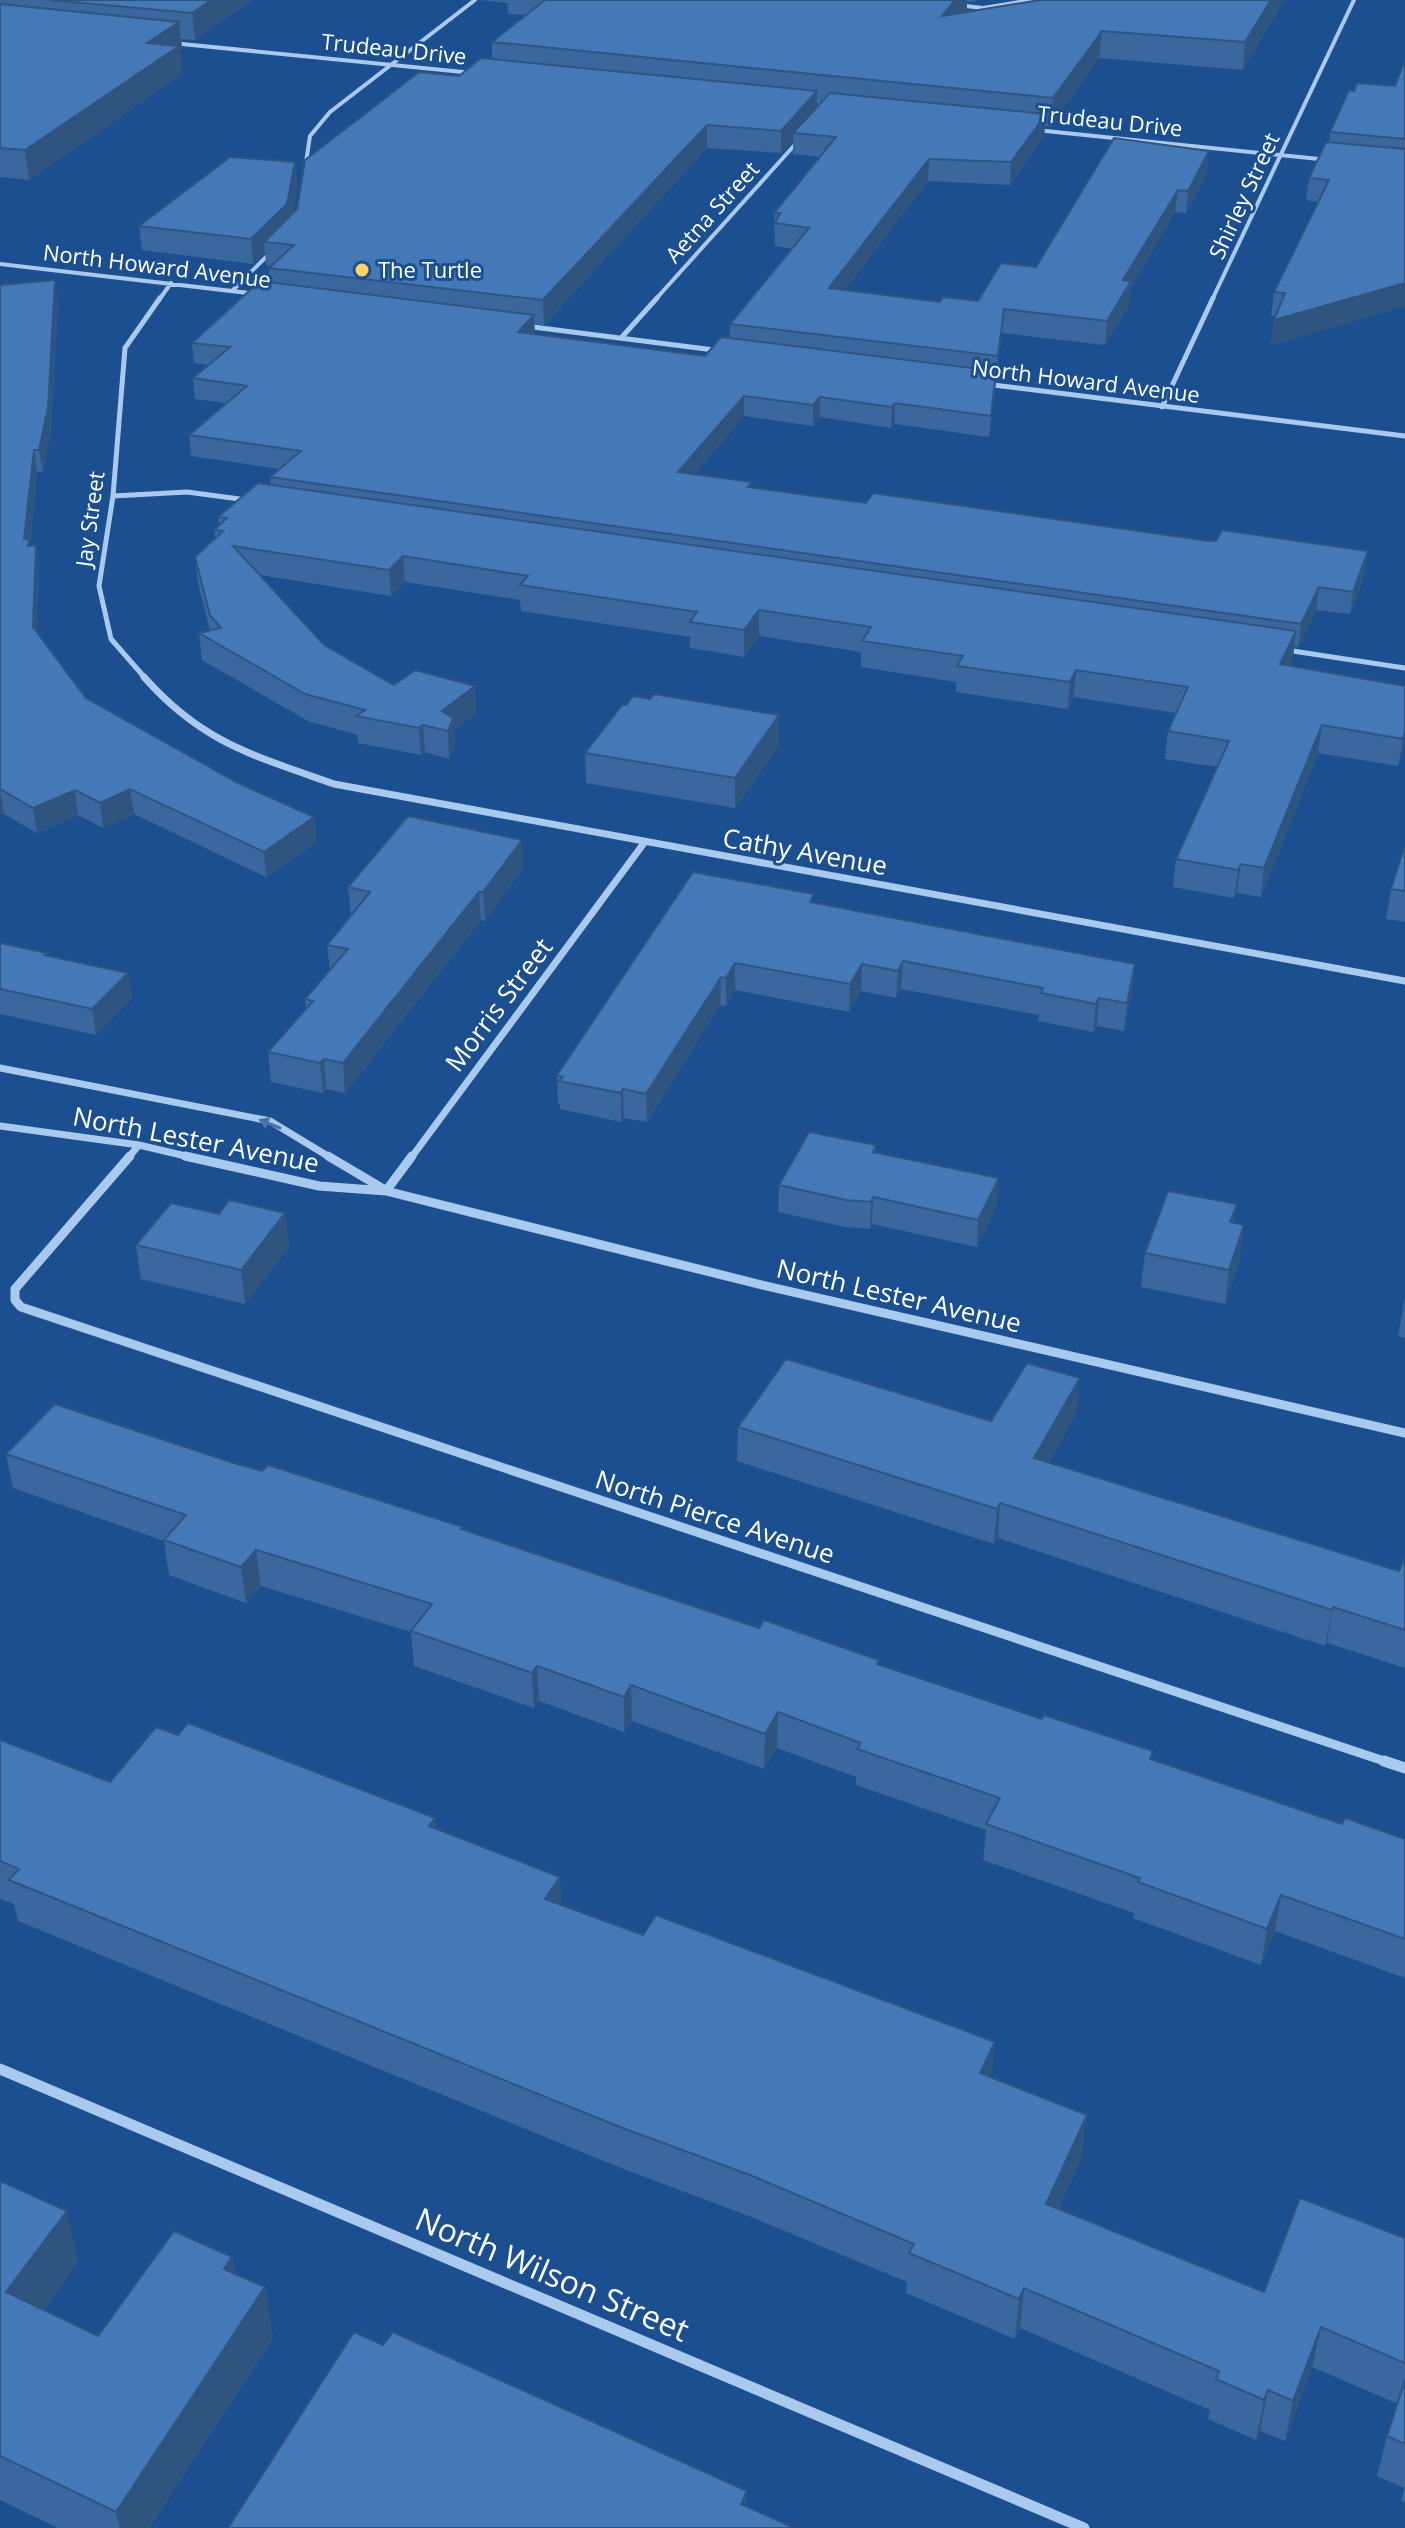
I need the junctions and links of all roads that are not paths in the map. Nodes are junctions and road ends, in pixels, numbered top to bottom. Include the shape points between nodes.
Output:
1 (475, 0) edge
2 (1032, 0) edge
3 (1354, 0) edge
4 (955, 5) edge
5 (157, 42) edge
6 (392, 65) junction
7 (485, 74) edge
8 (808, 129) edge
9 (1030, 129) edge
10 (1281, 155) junction
11 (1343, 161) edge
12 (303, 176) edge
13 (272, 252) edge
14 (0, 264) edge
15 (171, 283) junction
16 (232, 291) junction
17 (263, 294) edge
18 (512, 325) edge
19 (621, 338) junction
20 (729, 352) edge
21 (977, 383) edge
22 (1162, 407) junction
23 (1405, 436) edge
24 (113, 496) junction
25 (249, 501) edge
26 (1282, 649) edge
27 (1405, 668) edge
28 (206, 734) joint
29 (644, 843) junction
30 (1405, 981) edge
31 (0, 1068) edge
32 (0, 1126) edge
33 (139, 1145) junction
34 (386, 1191) junction
35 (1405, 1433) edge
36 (1405, 1768) edge
37 (0, 2069) edge
38 (1084, 2528) edge

1 - 6 street
2 - 4 street via 995,7
3 - 10 street, Shirley Street
5 - 6 street, Trudeau Drive
6 - 7 street, Trudeau Drive
6 - 12 street via 330,112 310,136
8 - 19 street, Aetna Street
9 - 10 street, Trudeau Drive
10 - 11 street, Trudeau Drive
10 - 22 street, Shirley Street
13 - 16 street
14 - 15 street, North Howard Avenue
15 - 16 street, North Howard Avenue
15 - 24 street, Jay Street via 125,348
16 - 17 street, North Howard Avenue
18 - 19 street
19 - 20 street
21 - 22 street, North Howard Avenue
22 - 23 street, North Howard Avenue
24 - 25 street via 187,492
24 - 28 street, Jay Street via 99,586 111,639 152,686
26 - 27 street
28 - 29 street, Cathy Avenue via 334,784
29 - 30 street, Cathy Avenue
29 - 34 street, Morris Street
34 -> 31 street, North Lester Avenue via 270,1121
32 - 33 street, North Lester Avenue
33 - 34 street, North Lester Avenue via 319,1186
33 - 36 street, North Pierce Avenue via 15,1289 21,1307
34 - 35 street, North Lester Avenue via 762,1285
37 - 38 street, North Wilson Street

